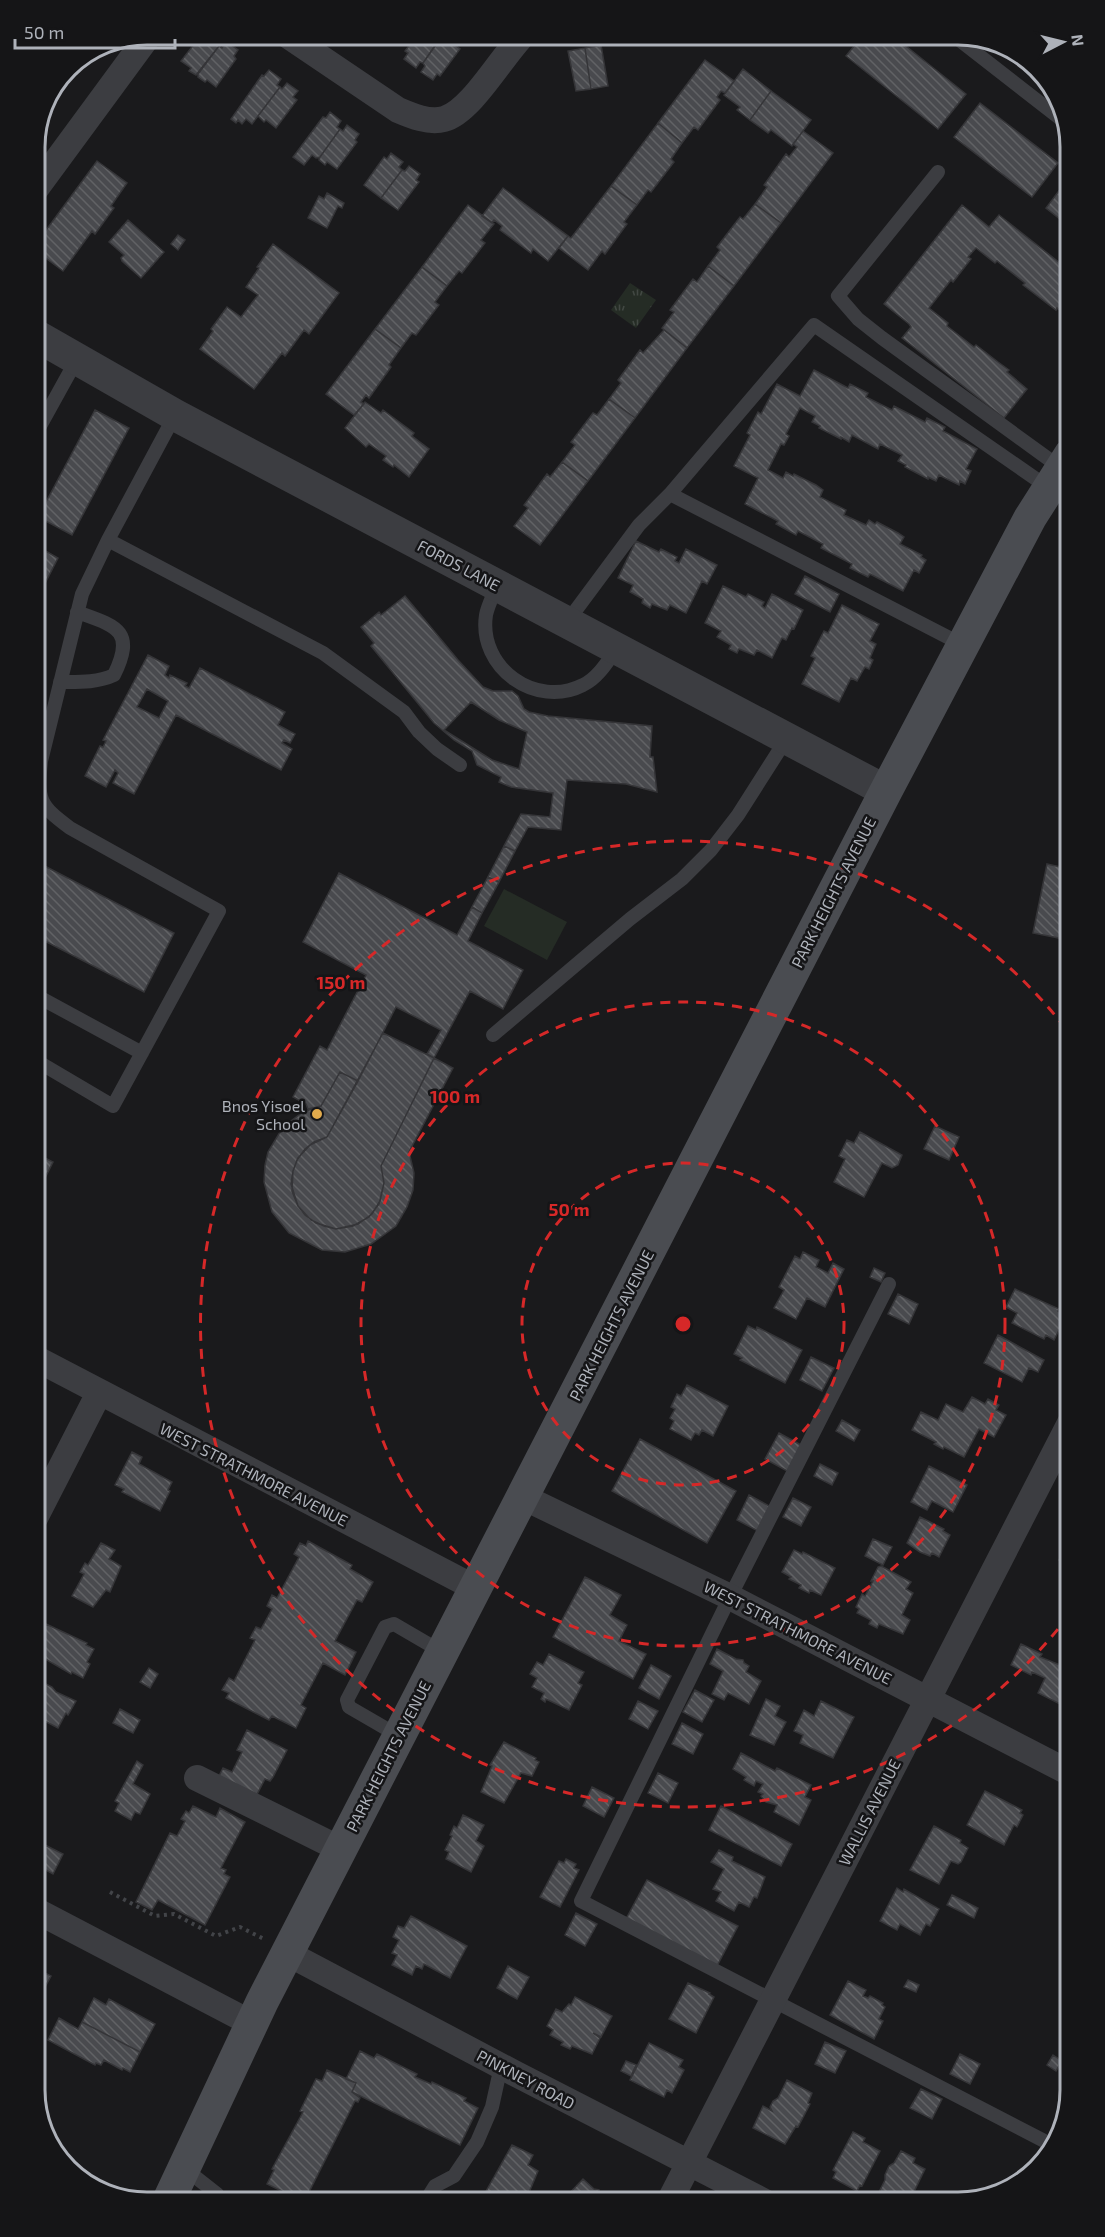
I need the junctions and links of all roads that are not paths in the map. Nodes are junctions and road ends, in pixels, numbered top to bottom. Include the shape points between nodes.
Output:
1 (304, 45) edge
2 (513, 45) edge
3 (966, 45) edge
4 (141, 46) edge
5 (1054, 113) edge
6 (938, 172) dead end
7 (45, 176) edge
8 (45, 341) edge
9 (77, 359) junction
10 (175, 415) junction
11 (45, 417) edge
12 (1060, 470) edge
13 (1060, 470) edge
14 (1060, 476) edge
15 (670, 494) junction
16 (108, 540) junction
17 (497, 585) junction
18 (77, 612) junction
19 (567, 622) junction
20 (963, 645) junction
21 (617, 648) junction
22 (60, 682) junction
23 (787, 738) junction
24 (45, 744) edge
25 (460, 765) dead end
26 (885, 791) junction
27 (45, 808) edge
28 (45, 1000) edge
29 (493, 1035) dead end
30 (142, 1053) junction
31 (45, 1066) edge
32 (889, 1284) dead end
33 (45, 1363) edge
34 (99, 1393) junction
35 (1060, 1444) edge
36 (45, 1497) edge
37 (523, 1497) junction
38 (475, 1588) junction
39 (730, 1596) junction
40 (441, 1652) junction
41 (927, 1698) junction
42 (399, 1736) junction
43 (1060, 1767) edge
44 (197, 1778) dead end
45 (340, 1849) junction
46 (45, 1916) edge
47 (276, 1946) junction
48 (772, 2001) junction
49 (251, 2023) junction
50 (501, 2067) junction
51 (1046, 2142) edge
52 (689, 2164) junction
53 (184, 2168) junction
54 (173, 2192) edge
55 (214, 2192) edge
56 (431, 2192) edge
57 (674, 2192) edge
58 (745, 2192) edge

1 - 2 street via 398,110 415,117 444,119 468,103
3 - 5 lane
4 - 7 street
6 - 12 lane via 838,296 882,338
8 - 9 street, FORDS LANE
9 - 10 street, FORDS LANE
9 - 11 lane
10 - 16 lane
10 - 17 street, FORDS LANE
13 - 15 lane via 814,325
14 - 20 main road, PARK HEIGHTS AVENUE via 1030,518
15 - 19 lane via 639,525
15 - 20 lane
16 - 18 lane
16 - 25 lane via 323,653 404,712 425,738
17 - 19 street, FORDS LANE
17 - 21 lane via 486,615 489,647 495,662 521,684 554,692 577,688 596,675
18 - 22 lane
18 - 22 lane via 115,628 124,647 121,661 114,675 107,678
19 - 21 street, FORDS LANE
20 - 26 main road, PARK HEIGHTS AVENUE
21 - 23 street, FORDS LANE
22 - 24 lane
23 - 26 street, FORDS LANE
23 - 29 lane via 738,815 704,857
26 - 37 main road, PARK HEIGHTS AVENUE
27 - 30 lane via 70,828 219,911
28 - 30 lane
30 - 31 lane via 113,1106
32 - 39 lane
33 - 34 street, WEST STRATHMORE AVENUE
34 - 36 street
34 - 38 street, WEST STRATHMORE AVENUE
35 - 41 street, WALLIS AVENUE
37 - 38 main road, PARK HEIGHTS AVENUE
37 - 39 street, WEST STRATHMORE AVENUE
38 - 40 main road, PARK HEIGHTS AVENUE
39 - 41 street, WEST STRATHMORE AVENUE
39 - 48 lane via 581,1901
40 - 42 main road, PARK HEIGHTS AVENUE
40 - 42 lane via 394,1624 385,1627 347,1700 350,1707
41 - 43 street, WEST STRATHMORE AVENUE
41 - 48 street, WALLIS AVENUE
42 - 45 main road, PARK HEIGHTS AVENUE
44 - 45 street
45 - 47 main road, PARK HEIGHTS AVENUE
46 - 49 street
47 - 49 main road, PARK HEIGHTS AVENUE
47 - 50 street, PINKNEY ROAD
48 - 51 lane
48 - 52 street, WALLIS AVENUE
49 - 53 main road, PARK HEIGHTS AVENUE
50 - 52 street, PINKNEY ROAD
50 - 56 lane via 492,2107 477,2142 454,2175
52 - 57 street, WALLIS AVENUE
52 - 58 street, PINKNEY ROAD
53 - 54 main road, PARK HEIGHTS AVENUE
53 - 55 lane

